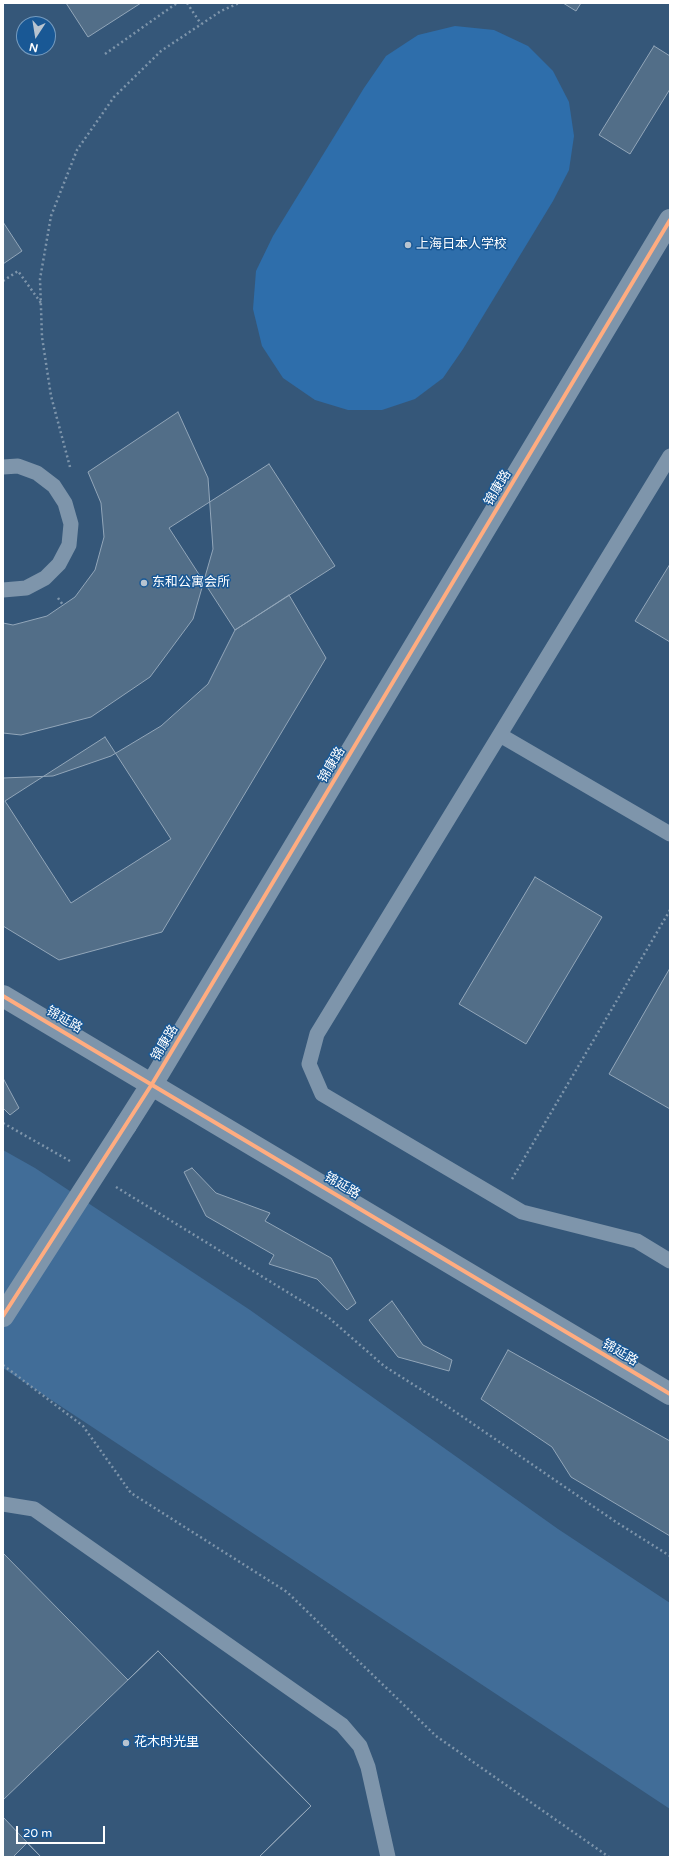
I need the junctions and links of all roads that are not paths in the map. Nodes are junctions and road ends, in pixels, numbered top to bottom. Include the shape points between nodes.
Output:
1 (670, 220) edge
2 (670, 456) edge
3 (3, 466) edge
4 (3, 590) edge
5 (500, 735) junction
6 (670, 834) edge
7 (3, 996) edge
8 (152, 1084) junction
9 (670, 1261) edge
10 (3, 1316) edge
11 (670, 1394) edge
12 (3, 1504) edge
13 (388, 1857) edge

1 - 8 street, 锦康路
2 - 5 lane
3 - 4 lane via 18,466 37,473 54,486 65,503 71,524 69,544 59,564 45,578 26,588
5 - 6 lane
5 - 9 lane via 317,1034 309,1064 322,1094 500,1200 522,1212 637,1241
7 - 8 street, 锦延路
8 - 10 street, 锦康路, bridge
8 - 11 street, 锦延路
12 - 13 lane via 34,1509 342,1725 360,1746 368,1767

